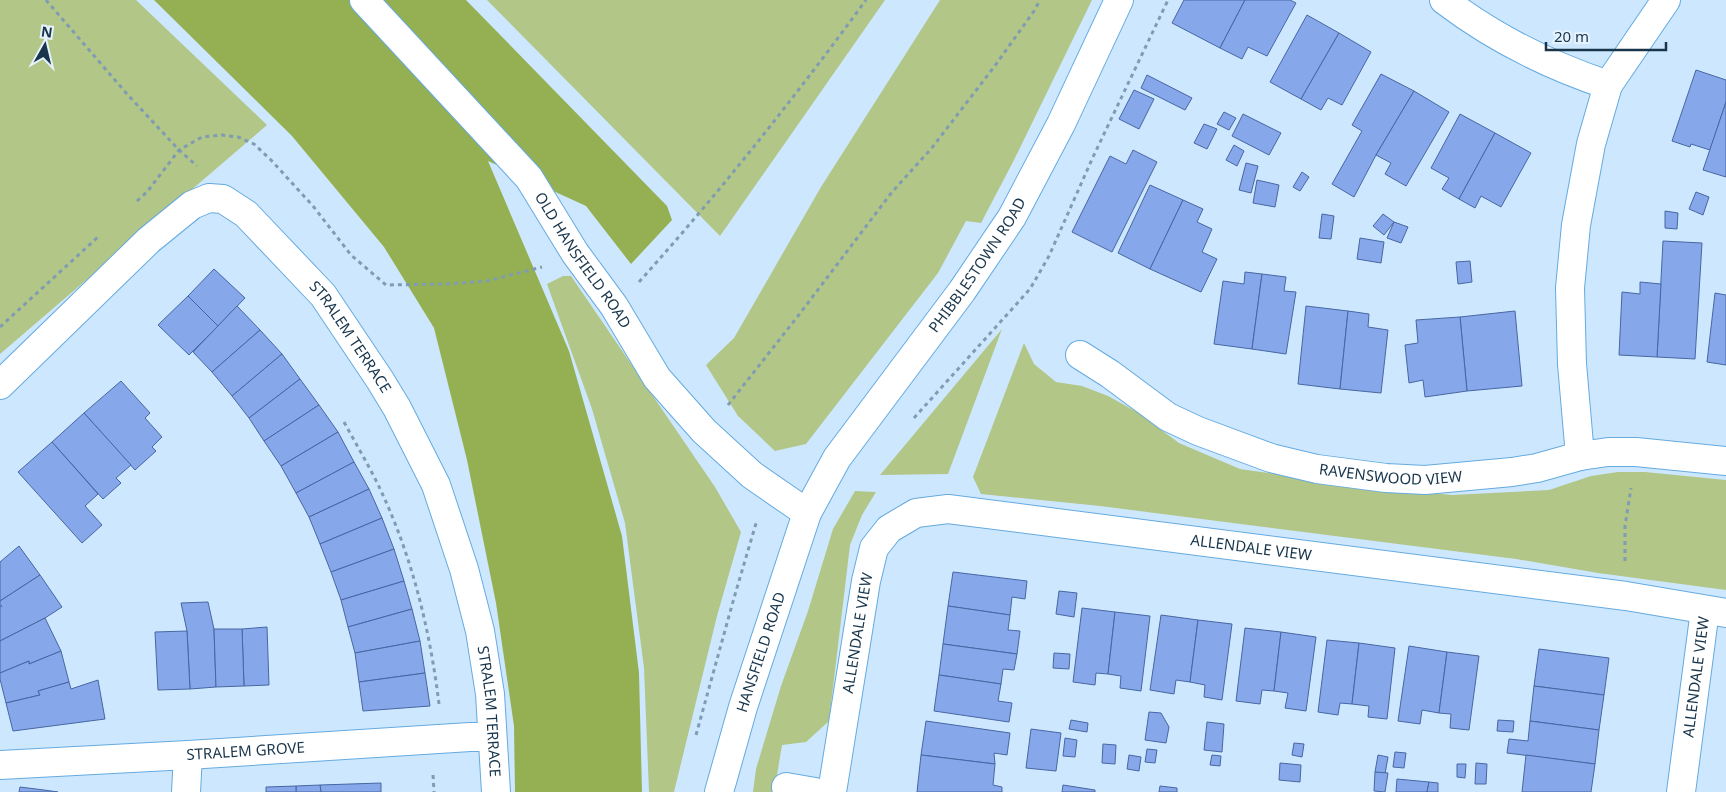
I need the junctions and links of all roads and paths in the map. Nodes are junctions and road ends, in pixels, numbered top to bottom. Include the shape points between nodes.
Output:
1 (46, 0) edge
2 (364, 0) edge
3 (866, 0) edge
4 (1040, 0) edge
5 (1119, 0) edge
6 (1168, 0) edge
7 (1444, 0) edge
8 (1666, 0) edge
9 (1608, 85) junction
10 (178, 150) junction
11 (132, 206) dead end
12 (103, 233) dead end
13 (576, 252) junction
14 (614, 306) junction
15 (0, 327) edge
16 (1080, 355) dead end
17 (0, 385) edge
18 (344, 422) dead end
19 (910, 422) dead end
20 (704, 431) junction
21 (1636, 452) junction
22 (1580, 456) junction
23 (1726, 461) edge
24 (768, 486) junction
25 (807, 513) junction
26 (1626, 596) junction
27 (1715, 611) edge
28 (492, 737) junction
29 (444, 739) junction
30 (695, 740) dead end
31 (188, 755) junction
32 (0, 765) edge
33 (786, 787) dead end
34 (186, 792) edge
35 (496, 792) edge
36 (719, 792) edge
37 (815, 792) edge
38 (832, 792) edge
39 (1681, 792) edge

1 - 10 path
2 - 13 street, OLD HANSFIELD ROAD via 529,178
3 - 14 path via 756,144 674,244
4 - 20 path via 931,149 892,192 781,338
5 - 25 street, PHIBBLESTOWN ROAD via 1061,124 1012,217 962,291 837,458
6 - 19 path via 1049,256 1030,289
7 - 9 street via 1475,23 1528,53 1568,72
8 - 9 street
9 - 22 street via 1591,144 1576,225 1570,288 1572,364
10 - 11 path via 147,192
10 - 13 path via 202,137 222,135 254,144 313,206 351,255 386,285 487,281 538,270
12 - 15 path
13 - 14 street, OLD HANSFIELD ROAD
14 - 20 street, OLD HANSFIELD ROAD via 657,378
16 - 22 street, RAVENSWOOD VIEW via 1168,417 1271,458 1317,469 1426,480 1537,468
17 - 28 street, STRALEM TERRACE via 149,240 192,205 209,198 222,199 246,214 324,295 393,401 436,484 480,631 490,694
18 - 29 path via 382,491 420,596
20 - 24 street, OLD HANSFIELD ROAD
21 - 22 street, RAVENSWOOD VIEW
21 - 23 street, RAVENSWOOD VIEW
21 - 26 path via 1625,526
24 - 25 street, OLD HANSFIELD ROAD
24 - 30 path
25 - 36 street, HANSFIELD ROAD via 743,706
26 - 27 street, ALLENDALE VIEW
26 - 38 street, ALLENDALE VIEW via 948,509 916,513 889,529 874,548
27 - 39 street, ALLENDALE VIEW
28 - 29 street, STRALEM GROVE
28 - 35 street, STRALEM TERRACE
29 - 31 street, STRALEM GROVE
31 - 32 street, STRALEM GROVE
31 - 34 street
33 - 37 street

